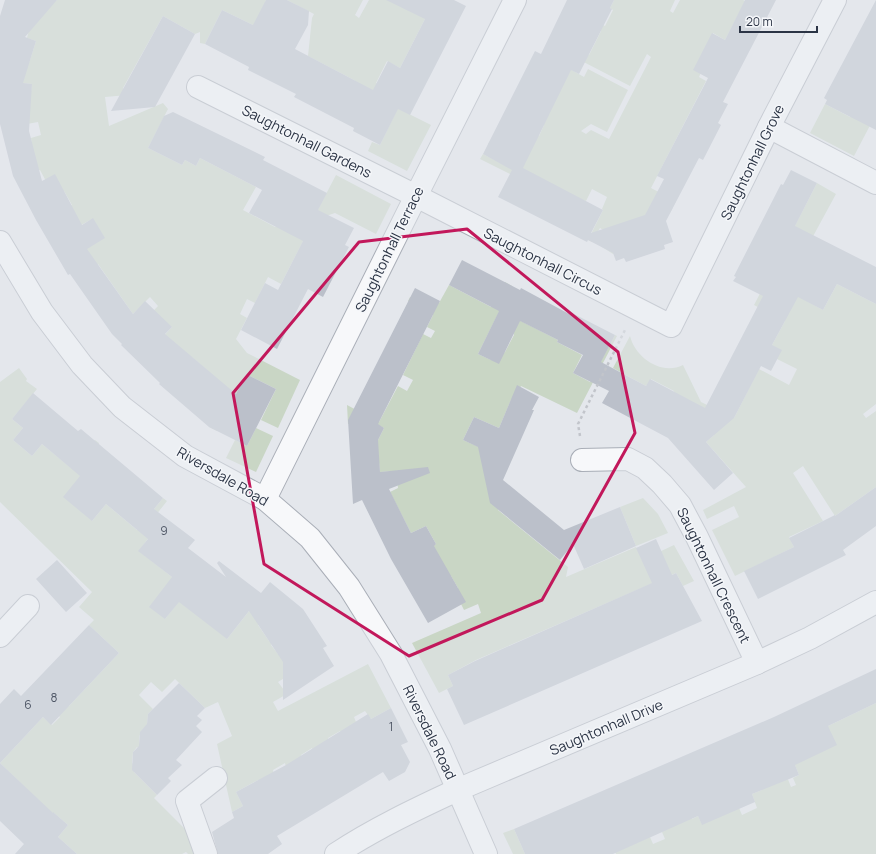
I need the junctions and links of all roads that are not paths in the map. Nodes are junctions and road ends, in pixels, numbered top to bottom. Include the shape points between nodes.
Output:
1 (515, 0) edge
2 (834, 0) edge
3 (198, 87) dead end
4 (769, 127) junction
5 (876, 183) edge
6 (416, 196) junction
7 (0, 242) edge
8 (671, 326) joint
9 (582, 460) road end
10 (265, 499) junction
11 (876, 602) edge
12 (28, 606) dead end
13 (0, 636) edge
14 (758, 663) junction
15 (216, 778) dead end
16 (457, 790) junction
17 (206, 854) edge
18 (336, 854) edge
19 (486, 854) edge

1 - 6 street, Saughtonhall Terrace
2 - 4 street, Saughtonhall Grove
3 - 6 street, Saughtonhall Gardens
4 - 5 street
4 - 8 street, Saughtonhall Grove
6 - 8 street, Saughtonhall Circus
6 - 10 street, Saughtonhall Terrace
7 - 10 street, Riversdale Road via 42,312 82,365 122,408 185,456
9 - 14 street, Saughtonhall Crescent via 628,459 645,468 662,484 680,505
10 - 16 street, Riversdale Road via 310,538 349,586 391,654 425,719
11 - 14 street, Saughtonhall Drive
12 - 13 street
14 - 16 street, Saughtonhall Drive
15 - 17 street via 187,801
16 - 18 street, Saughtonhall Drive via 380,828
16 - 19 street, Riversdale Road

